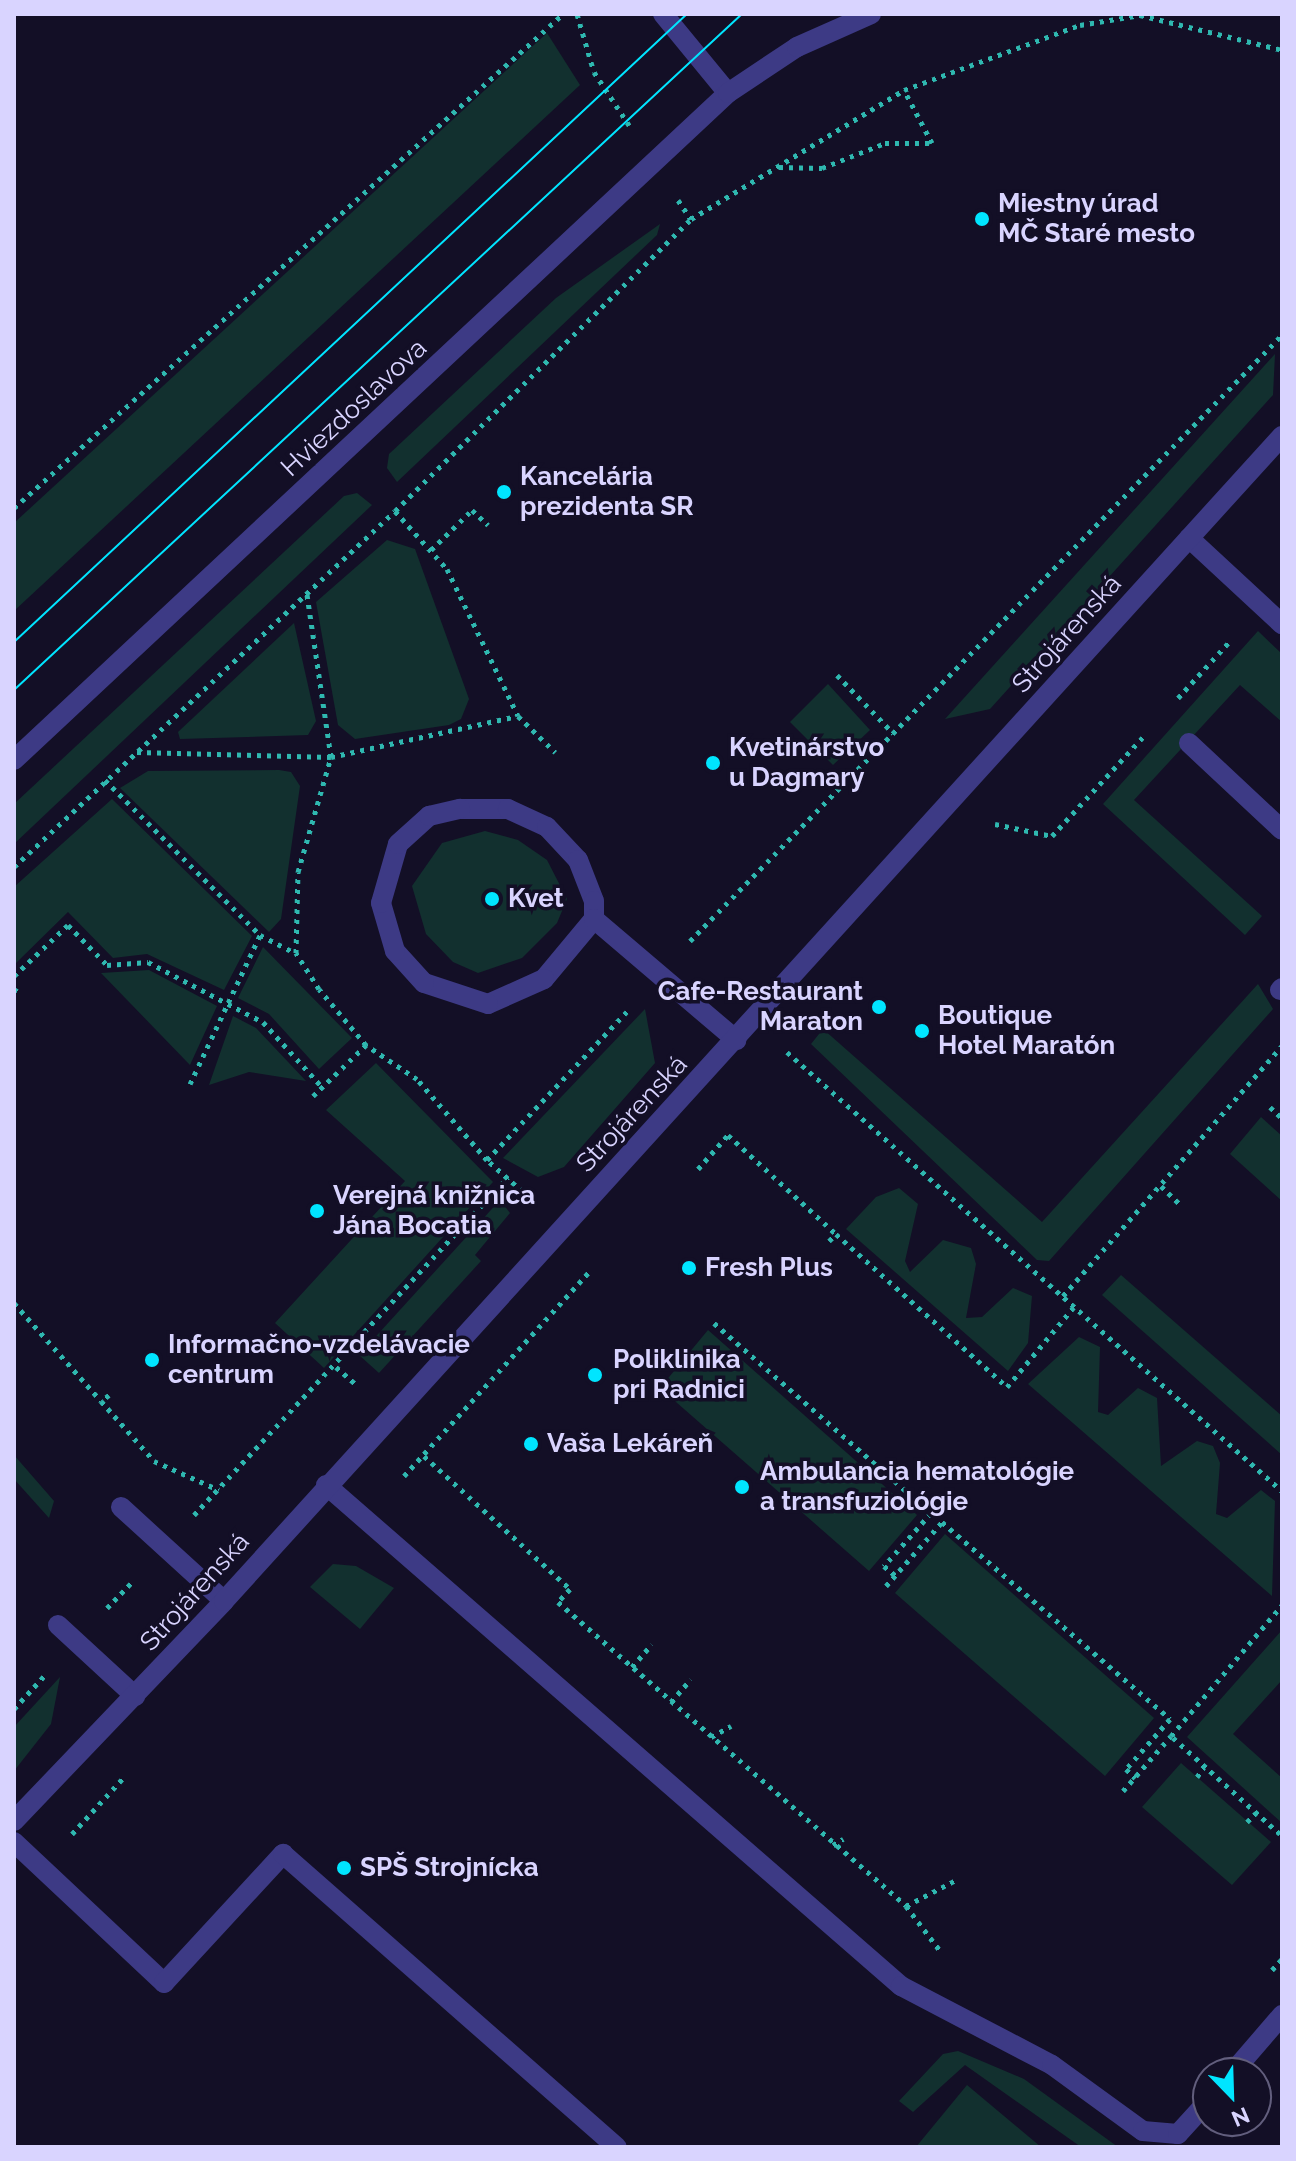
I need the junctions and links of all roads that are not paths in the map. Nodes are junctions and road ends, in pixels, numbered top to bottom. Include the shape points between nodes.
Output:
1 (663, 14) edge
2 (871, 14) edge
3 (728, 93) junction
4 (1282, 436) edge
5 (1189, 538) junction
6 (1282, 624) edge
7 (1189, 743) dead end
8 (14, 760) edge
9 (1282, 830) edge
10 (594, 919) junction
11 (736, 1040) junction
12 (326, 1485) junction
13 (121, 1507) dead end
14 (224, 1601) junction
15 (58, 1625) dead end
16 (135, 1696) junction
17 (14, 1821) edge
18 (14, 1842) edge
19 (1282, 2015) edge
20 (1246, 2057) edge
21 (1192, 2119) edge
22 (617, 2147) edge

1 - 3 street
2 - 3 street, Hviezdoslavova via 797,47
3 - 8 street, Hviezdoslavova
4 - 5 street, Strojárenská
5 - 6 street
5 - 11 street, Strojárenská
7 - 9 street
10 - 10 street via 588,882 563,841 508,809 429,816 398,844 384,872 381,903 395,951 424,983 470,1002 528,991
10 - 11 street
11 - 12 street, Strojárenská
12 - 14 street, Strojárenská
12 - 21 street via 901,1986 1052,2065 1143,2131 1178,2134
13 - 14 street
14 - 16 street, Strojárenská
15 - 16 street
16 - 17 street, Strojárenská
18 - 22 street via 164,1983 283,1854
19 - 20 street

